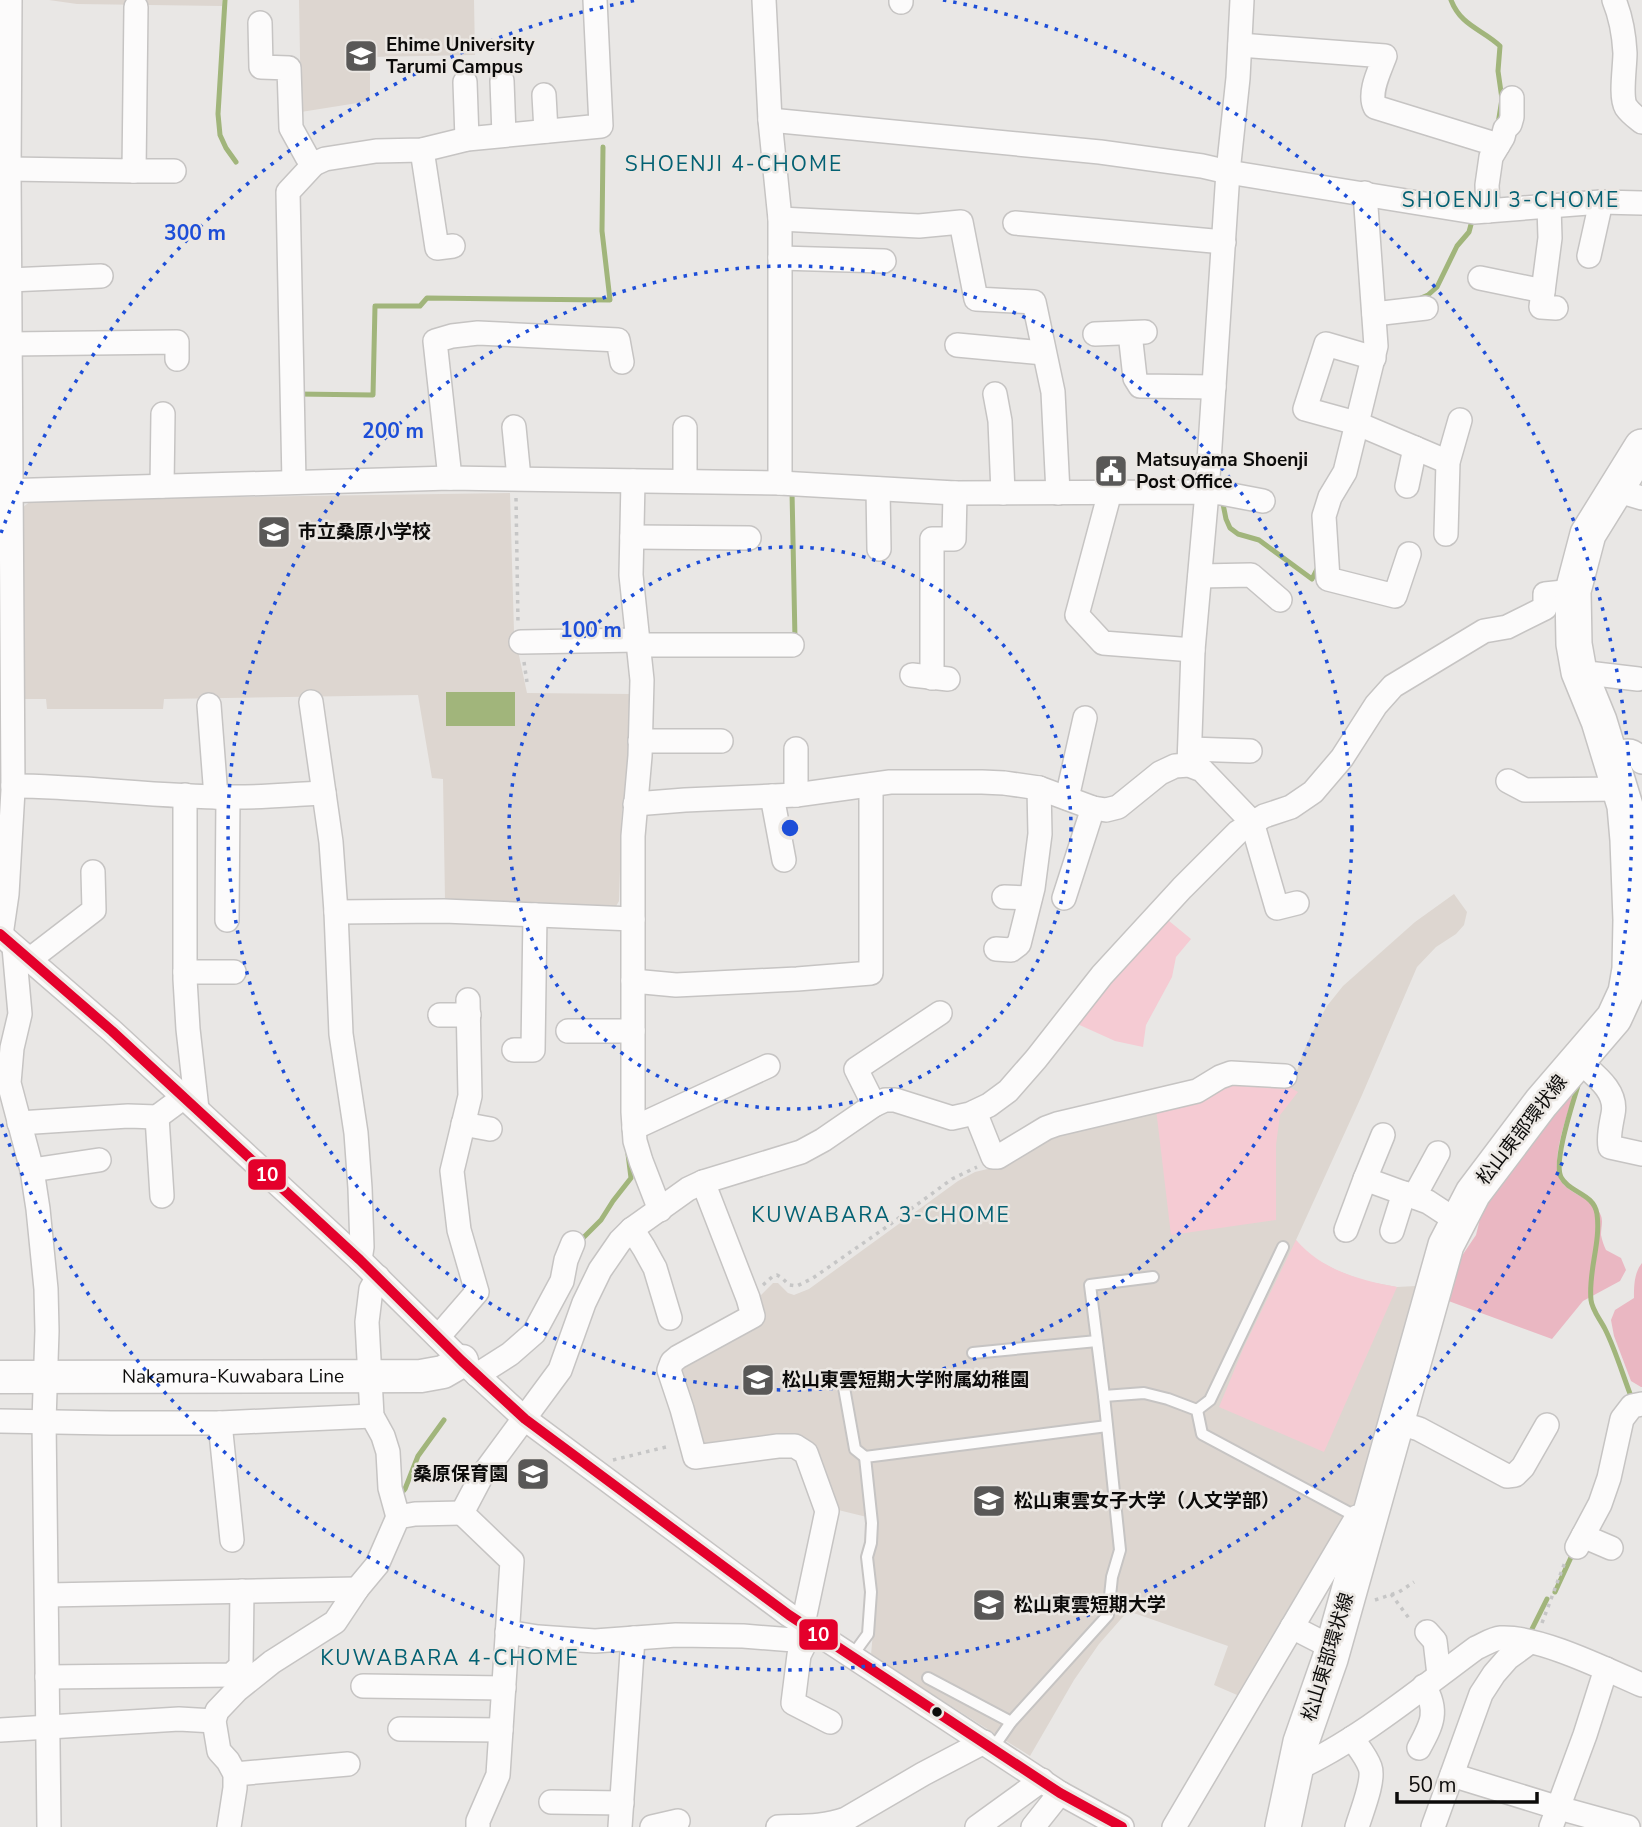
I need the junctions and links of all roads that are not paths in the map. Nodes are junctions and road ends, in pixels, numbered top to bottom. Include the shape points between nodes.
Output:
1 (595, 0) edge
2 (764, 0) edge
3 (1242, 0) edge
4 (1606, 0) edge
5 (1614, 0) edge
6 (135, 7) dead end
7 (7, 9) edge
8 (260, 23) dead end
9 (1632, 31) edge
10 (1240, 45) junction
11 (502, 81) dead end
12 (465, 82) dead end
13 (544, 94) dead end
14 (1512, 98) dead end
15 (771, 120) junction
16 (1642, 122) edge
17 (546, 131) junction
18 (504, 135) junction
19 (467, 139) junction
20 (1498, 145) junction
21 (422, 150) junction
22 (314, 164) junction
23 (174, 170) dead end
24 (134, 171) junction
25 (6, 172) edge
26 (1228, 172) junction
27 (1365, 193) junction
28 (1601, 202) junction
29 (1642, 204) edge
30 (1549, 206) junction
31 (1488, 211) junction
32 (780, 219) junction
33 (1015, 223) dead end
34 (1224, 242) junction
35 (453, 246) dead end
36 (1589, 257) dead end
37 (780, 258) junction
38 (884, 261) dead end
39 (102, 276) dead end
40 (1480, 278) dead end
41 (9, 279) junction
42 (1426, 308) dead end
43 (1374, 314) junction
44 (1095, 334) dead end
45 (10, 344) junction
46 (968, 353) dead end
47 (1044, 353) junction
48 (1374, 358) junction
49 (177, 359) dead end
50 (622, 362) dead end
51 (1214, 387) junction
52 (995, 394) dead end
53 (163, 414) dead end
54 (1460, 420) dead end
55 (1356, 423) junction
56 (514, 427) dead end
57 (685, 428) dead end
58 (1642, 447) edge
59 (1415, 448) junction
60 (1448, 462) junction
61 (450, 478) junction
62 (517, 478) junction
63 (633, 481) junction
64 (685, 481) junction
65 (294, 482) junction
66 (780, 483) junction
67 (162, 486) junction
68 (1406, 486) dead end
69 (878, 488) junction
70 (5, 491) edge
71 (1110, 492) junction
72 (1207, 492) junction
73 (955, 493) junction
74 (1003, 493) junction
75 (1058, 493) junction
76 (1629, 494) edge
77 (1263, 501) dead end
78 (1446, 534) dead end
79 (632, 537) junction
80 (749, 538) dead end
81 (879, 549) dead end
82 (1409, 554) dead end
83 (1200, 576) junction
84 (1573, 591) junction
85 (1280, 600) dead end
86 (6, 638) edge
87 (521, 642) road end
88 (638, 643) junction
89 (792, 645) dead end
90 (1193, 650) junction
91 (1579, 672) junction
92 (931, 677) dead end
93 (1638, 679) dead end
94 (6, 685) edge
95 (311, 702) dead end
96 (209, 705) dead end
97 (1085, 718) dead end
98 (640, 741) junction
99 (721, 741) dead end
100 (796, 749) dead end
101 (1250, 751) dead end
102 (1190, 757) junction
103 (1626, 758) edge
104 (1508, 781) dead end
105 (871, 785) junction
106 (1039, 788) junction
107 (9, 789) edge
108 (1620, 789) junction
109 (324, 793) junction
110 (185, 795) junction
111 (796, 795) junction
112 (772, 796) junction
113 (222, 797) junction
114 (1067, 798) junction
115 (635, 804) junction
116 (1093, 808) junction
117 (1252, 822) junction
118 (784, 860) dead end
119 (93, 872) dead end
120 (1004, 897) dead end
121 (1030, 898) junction
122 (1064, 898) dead end
123 (1297, 903) dead end
124 (337, 912) junction
125 (535, 915) junction
126 (633, 919) junction
127 (227, 920) dead end
128 (11, 944) edge
129 (996, 948) dead end
130 (186, 972) junction
131 (233, 972) dead end
132 (633, 981) junction
133 (940, 1013) dead end
134 (440, 1015) dead end
135 (568, 1031) dead end
136 (633, 1031) junction
137 (514, 1050) dead end
138 (1578, 1060) junction
139 (768, 1066) dead end
140 (1285, 1076) dead end
141 (190, 1103) junction
142 (874, 1105) junction
143 (11, 1112) edge
144 (975, 1112) junction
145 (157, 1117) junction
146 (463, 1124) junction
147 (634, 1128) junction
148 (489, 1129) dead end
149 (1383, 1135) dead end
150 (1438, 1153) dead end
151 (1642, 1154) edge
152 (99, 1160) dead end
153 (32, 1170) junction
154 (1365, 1179) junction
155 (703, 1182) junction
156 (1409, 1195) junction
157 (162, 1196) dead end
158 (660, 1210) junction
159 (1457, 1221) junction
160 (632, 1230) junction
161 (1346, 1230) dead end
162 (1392, 1231) dead end
163 (573, 1244) dead end
164 (1283, 1247) dead end
165 (360, 1260) junction
166 (377, 1278) junction
167 (1153, 1278) dead end
168 (670, 1318) dead end
169 (438, 1337) junction
170 (1097, 1341) junction
171 (973, 1353) dead end
172 (470, 1368) junction
173 (0, 1377) edge
174 (370, 1377) junction
175 (45, 1378) junction
176 (843, 1382) dead end
177 (1104, 1396) junction
178 (1642, 1404) edge
179 (1197, 1410) junction
180 (372, 1416) junction
181 (525, 1419) junction
182 (0, 1421) edge
183 (44, 1421) junction
184 (1396, 1422) junction
185 (220, 1423) junction
186 (1547, 1425) dead end
187 (1107, 1426) junction
188 (865, 1457) junction
189 (462, 1513) junction
190 (398, 1517) junction
191 (1362, 1520) junction
192 (232, 1540) dead end
193 (1611, 1548) dead end
194 (357, 1589) junction
195 (242, 1591) junction
196 (47, 1595) junction
197 (1292, 1627) junction
198 (807, 1631) junction
199 (508, 1632) junction
200 (1427, 1632) road end
201 (633, 1638) junction
202 (1530, 1642) junction
203 (1333, 1648) junction
204 (852, 1656) junction
205 (1606, 1669) junction
206 (47, 1677) junction
207 (928, 1678) dead end
208 (1431, 1681) junction
209 (1642, 1685) edge
210 (363, 1686) dead end
211 (504, 1688) junction
212 (214, 1721) junction
213 (830, 1722) dead end
214 (1011, 1722) junction
215 (47, 1728) junction
216 (400, 1729) dead end
217 (0, 1730) edge
218 (501, 1730) junction
219 (1352, 1738) junction
220 (988, 1745) junction
221 (1419, 1748) dead end
222 (348, 1764) dead end
223 (1294, 1770) junction
224 (235, 1774) junction
225 (1452, 1774) junction
226 (1051, 1786) junction
227 (551, 1802) dead end
228 (622, 1802) junction
229 (1555, 1818) edge
230 (678, 1821) dead end
231 (49, 1827) edge
232 (229, 1827) edge
233 (478, 1827) edge
234 (620, 1827) edge
235 (652, 1827) edge
236 (778, 1827) edge
237 (977, 1827) edge
238 (1033, 1827) edge
239 (1122, 1827) edge
240 (1174, 1827) edge
241 (1283, 1827) edge
242 (1357, 1827) edge
243 (1433, 1827) edge
244 (1628, 1827) edge

1 - 17 street via 601,126
2 - 15 street
3 - 10 street
4 - 5 street
5 - 9 street
6 - 24 street
7 - 25 street
8 - 22 street via 261,67 289,68 291,128
9 - 16 street via 1625,52 1623,98
10 - 20 street via 1385,56 1373,93 1375,107
10 - 26 street
11 - 18 street
12 - 19 street
13 - 17 street
14 - 20 street via 1512,117
15 - 26 street via 1100,152
15 - 32 street
17 - 18 street
18 - 19 street
19 - 21 street
20 - 31 street via 1491,157
21 - 22 street via 376,151
21 - 35 street via 436,248
22 - 65 street via 288,192
23 - 24 street
24 - 25 street
25 - 41 street
26 - 27 street
26 - 34 street
27 - 31 street
27 - 43 street
28 - 29 street
28 - 30 street
28 - 36 street
30 - 31 street
30 - 40 street via 1550,300
32 - 37 street
32 - 47 street via 919,226 961,222 976,299 1034,302
33 - 34 street
34 - 51 street
37 - 38 street
37 - 66 street
39 - 41 street
41 - 45 street
42 - 43 street
43 - 48 street
44 - 51 street via 1138,332 1135,378 1140,386
45 - 49 street via 177,342
45 - 70 street
46 - 47 street
47 - 75 street via 1053,392
48 - 55 street
48 - 55 street via 1326,344 1305,409
50 - 61 street via 618,340 478,333 435,341
51 - 72 street
52 - 74 street
53 - 67 street
54 - 60 street
55 - 59 street
55 - 82 street via 1345,472 1324,516 1328,579 1395,596
56 - 62 street
57 - 64 street
58 - 76 main road, 松山東部環状線
59 - 60 street
59 - 68 street
60 - 78 street
61 - 62 street
61 - 65 street
62 - 63 street
63 - 64 street
63 - 79 street
64 - 66 street
65 - 67 street
66 - 69 street
67 - 70 street
69 - 73 street
69 - 81 street
70 - 86 street
71 - 72 street
71 - 75 street
71 - 90 street via 1077,615 1103,643
72 - 77 street
72 - 83 street
73 - 74 street
73 - 92 street via 954,539 932,539 922,604
74 - 75 street
76 - 84 main road, 松山東部環状線 via 1588,534
79 - 80 street
79 - 88 street
83 - 85 street via 1251,575
83 - 90 street
84 - 91 main road, 松山東部環状線
84 - 117 street via 1545,594 1545,608 1507,627 1484,631 1393,686 1313,792 1291,807
86 - 94 street
87 - 88 street
88 - 89 street
88 - 98 street
90 - 102 street
91 - 93 street
91 - 103 main road, 松山東部環状線 via 1599,721
94 - 107 street
95 - 109 street
96 - 113 street
97 - 114 street
98 - 99 street
98 - 115 street
100 - 111 street
101 - 102 street
102 - 116 street via 1160,773 1118,807
102 - 117 street
103 - 108 main road, 松山東部環状線
104 - 108 street via 1525,790
105 - 106 street via 982,782
105 - 111 street
105 - 132 street via 871,973 676,985
106 - 114 street
106 - 121 street via 1038,859
107 - 110 street via 50,786
107 - 128 street
108 - 138 main road, 松山東部環状線 via 1628,839 1630,969 1614,1018
109 - 113 street
109 - 124 street
110 - 113 street
110 - 130 street
111 - 112 street
112 - 115 street
112 - 118 street
113 - 127 street
114 - 116 street
115 - 126 street
116 - 122 street
117 - 123 street via 1277,908
117 - 144 street via 1182,888 1102,975 1008,1091
119 - 128 street via 94,910
120 - 121 street
121 - 129 street via 1019,944 1011,950
124 - 125 street
124 - 165 street via 341,1034 360,1188
125 - 126 street
125 - 137 street via 533,1050
126 - 132 street
128 - 141 street
128 - 143 street via 20,1014 12,1048
130 - 131 street
130 - 141 street
132 - 136 street
133 - 142 street via 856,1069
134 - 146 street via 469,1007 470,1096
135 - 136 street
136 - 147 street
138 - 151 street via 1600,1080 1615,1104 1610,1147
138 - 159 main road, 松山東部環状線 via 1473,1193
139 - 147 street
140 - 144 street via 1231,1073 1197,1091 1046,1128 998,1157 993,1157
141 - 145 street
141 - 165 street
142 - 144 street via 895,1100 952,1118
142 - 155 street via 802,1152
143 - 145 street
143 - 153 street
145 - 157 street
146 - 148 street
146 - 169 street via 452,1171 459,1230 477,1292
147 - 158 street via 640,1161
149 - 154 street
150 - 156 street
152 - 153 street
153 - 175 street via 46,1289
154 - 156 street
154 - 161 street
155 - 158 street
155 - 198 street via 753,1316 672,1362 670,1378 695,1457 778,1446 795,1446 806,1453 827,1511
156 - 159 street
156 - 162 street
158 - 160 street
159 - 184 main road, 松山東部環状線 via 1446,1245
160 - 168 street via 655,1268
160 - 181 street via 600,1270 560,1370
163 - 172 street via 562,1281 534,1333 510,1354
164 - 179 lane via 1210,1400
165 - 166 street
166 - 169 street
166 - 174 street via 367,1322
167 - 170 lane via 1090,1285
169 - 172 street
170 - 171 lane
170 - 177 lane
172 - 174 street, Nakamura-Kuwabara Line via 421,1376
172 - 181 street
173 - 175 street, Nakamura-Kuwabara Line
174 - 175 street, Nakamura-Kuwabara Line
174 - 180 street
175 - 183 street
176 - 188 lane via 855,1449
177 - 179 lane via 1144,1393
177 - 187 lane
178 - 193 street via 1632,1406 1622,1419 1609,1478 1580,1542
179 - 191 lane via 1202,1434
180 - 185 street
180 - 190 street via 388,1452
181 - 189 street via 481,1477
181 - 198 street
182 - 183 street
183 - 185 street
183 - 196 street
184 - 186 street via 1419,1429 1507,1476 1523,1467
184 - 191 main road, 松山東部環状線
185 - 192 street
187 - 188 lane
187 - 214 lane via 1120,1550 1108,1615
188 - 204 lane via 872,1522 867,1558 871,1592 868,1634
189 - 190 street
189 - 199 street via 512,1561
190 - 194 street via 377,1565
191 - 197 street
191 - 203 main road, 松山東部環状線
194 - 195 street
194 - 212 street via 335,1622 237,1690 217,1711
195 - 196 street
195 - 206 street via 241,1665 231,1675
196 - 206 street
197 - 203 street
197 - 240 street
198 - 201 street
198 - 204 street
198 - 213 street via 793,1703
199 - 201 street via 595,1641
199 - 211 street
200 - 208 street via 1435,1641
201 - 228 street
202 - 205 street
202 - 208 street via 1492,1639
202 - 225 street via 1508,1658 1481,1695
203 - 223 main road, 松山東部環状線
204 - 220 street
205 - 209 street
205 - 229 street
206 - 215 street
207 - 214 lane
208 - 219 street
208 - 221 street via 1431,1727
210 - 211 street
211 - 218 street
212 - 215 street
212 - 224 street via 219,1751
214 - 220 lane
215 - 217 street
215 - 231 street
216 - 218 street
218 - 233 street via 498,1774
219 - 223 street
219 - 242 street via 1371,1772
220 - 226 street
220 - 236 street via 923,1774 834,1824
222 - 224 street
223 - 241 main road, 松山東部環状線
224 - 232 street
225 - 229 street
225 - 243 street
226 - 237 street
226 - 238 street
226 - 239 street
227 - 228 street
228 - 234 street
229 - 244 street
230 - 235 street

